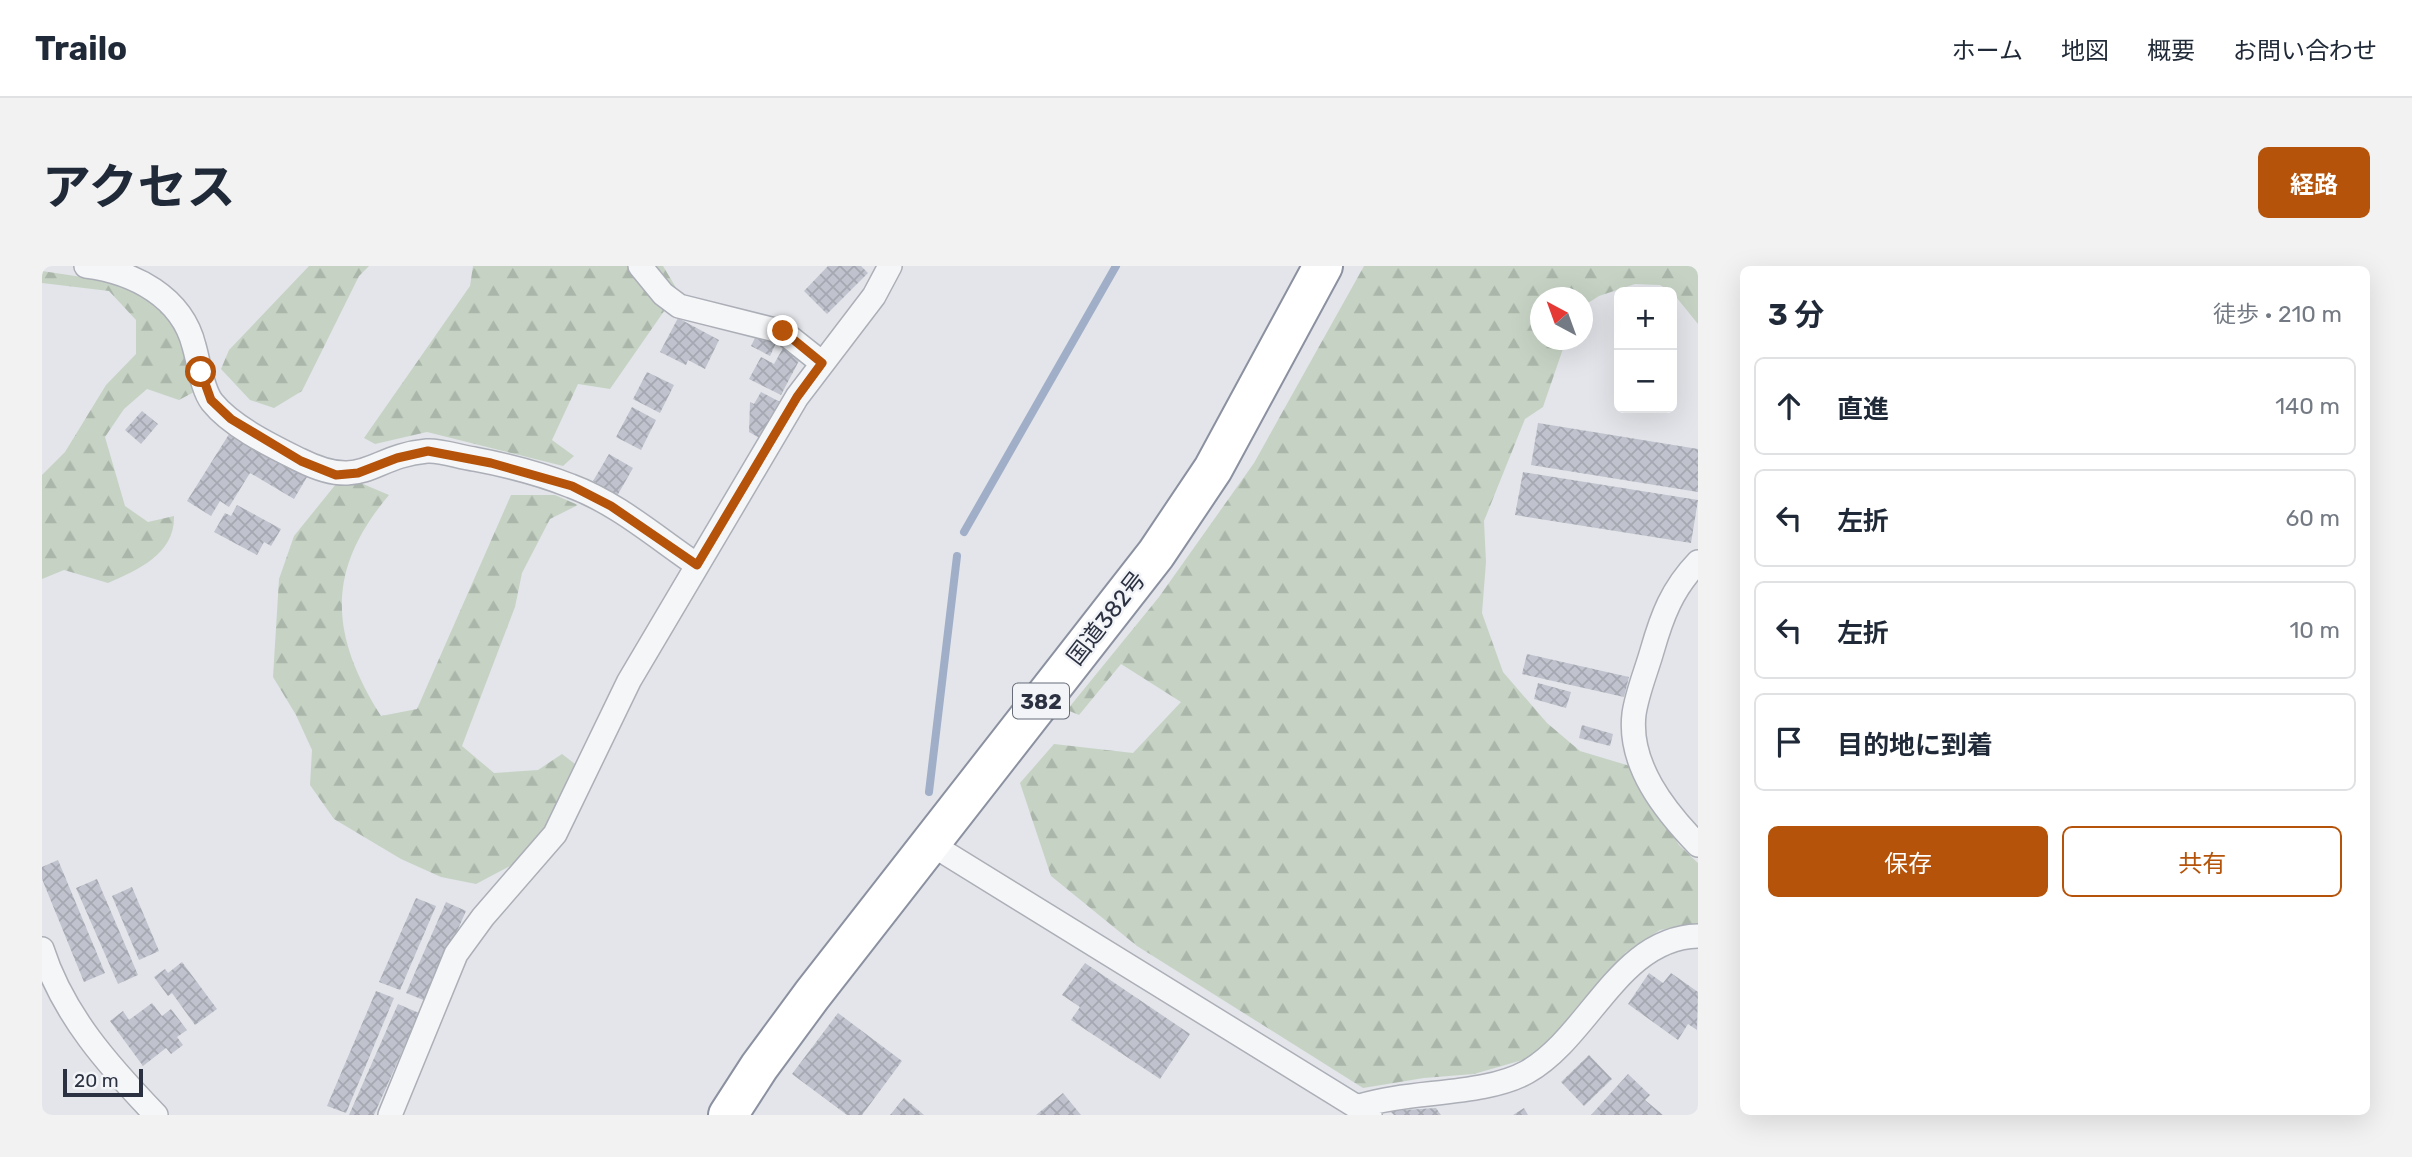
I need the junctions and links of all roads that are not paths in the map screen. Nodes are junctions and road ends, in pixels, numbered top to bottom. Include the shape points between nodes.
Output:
1 (86, 266) edge
2 (640, 266) edge
3 (890, 266) edge
4 (1323, 266) edge
5 (822, 363) junction
6 (1698, 562) edge
7 (697, 565) junction
8 (931, 844) junction
9 (1698, 845) edge
10 (1698, 936) edge
11 (42, 949) edge
12 (1365, 1111) edge
13 (156, 1115) edge
14 (390, 1115) edge
15 (728, 1115) edge

1 - 7 street via 123,274 169,300 192,339 211,400 231,419 301,461 336,475 358,473 428,451 491,463 572,486 611,506
2 - 5 street via 679,306 783,331
3 - 5 street via 874,296
4 - 8 highway, 国道382号 / 382 via 1213,469 1156,554
5 - 7 street
6 - 9 street via 1678,582 1664,609 1634,713 1634,742 1655,793 1673,821
7 - 14 street via 629,681 555,834 456,954
8 - 12 street
8 - 15 highway, 国道382号 / 382 via 812,995
10 - 12 street via 1677,937 1645,953 1562,1045 1526,1072 1481,1086 1386,1098
11 - 13 street via 89,1040

